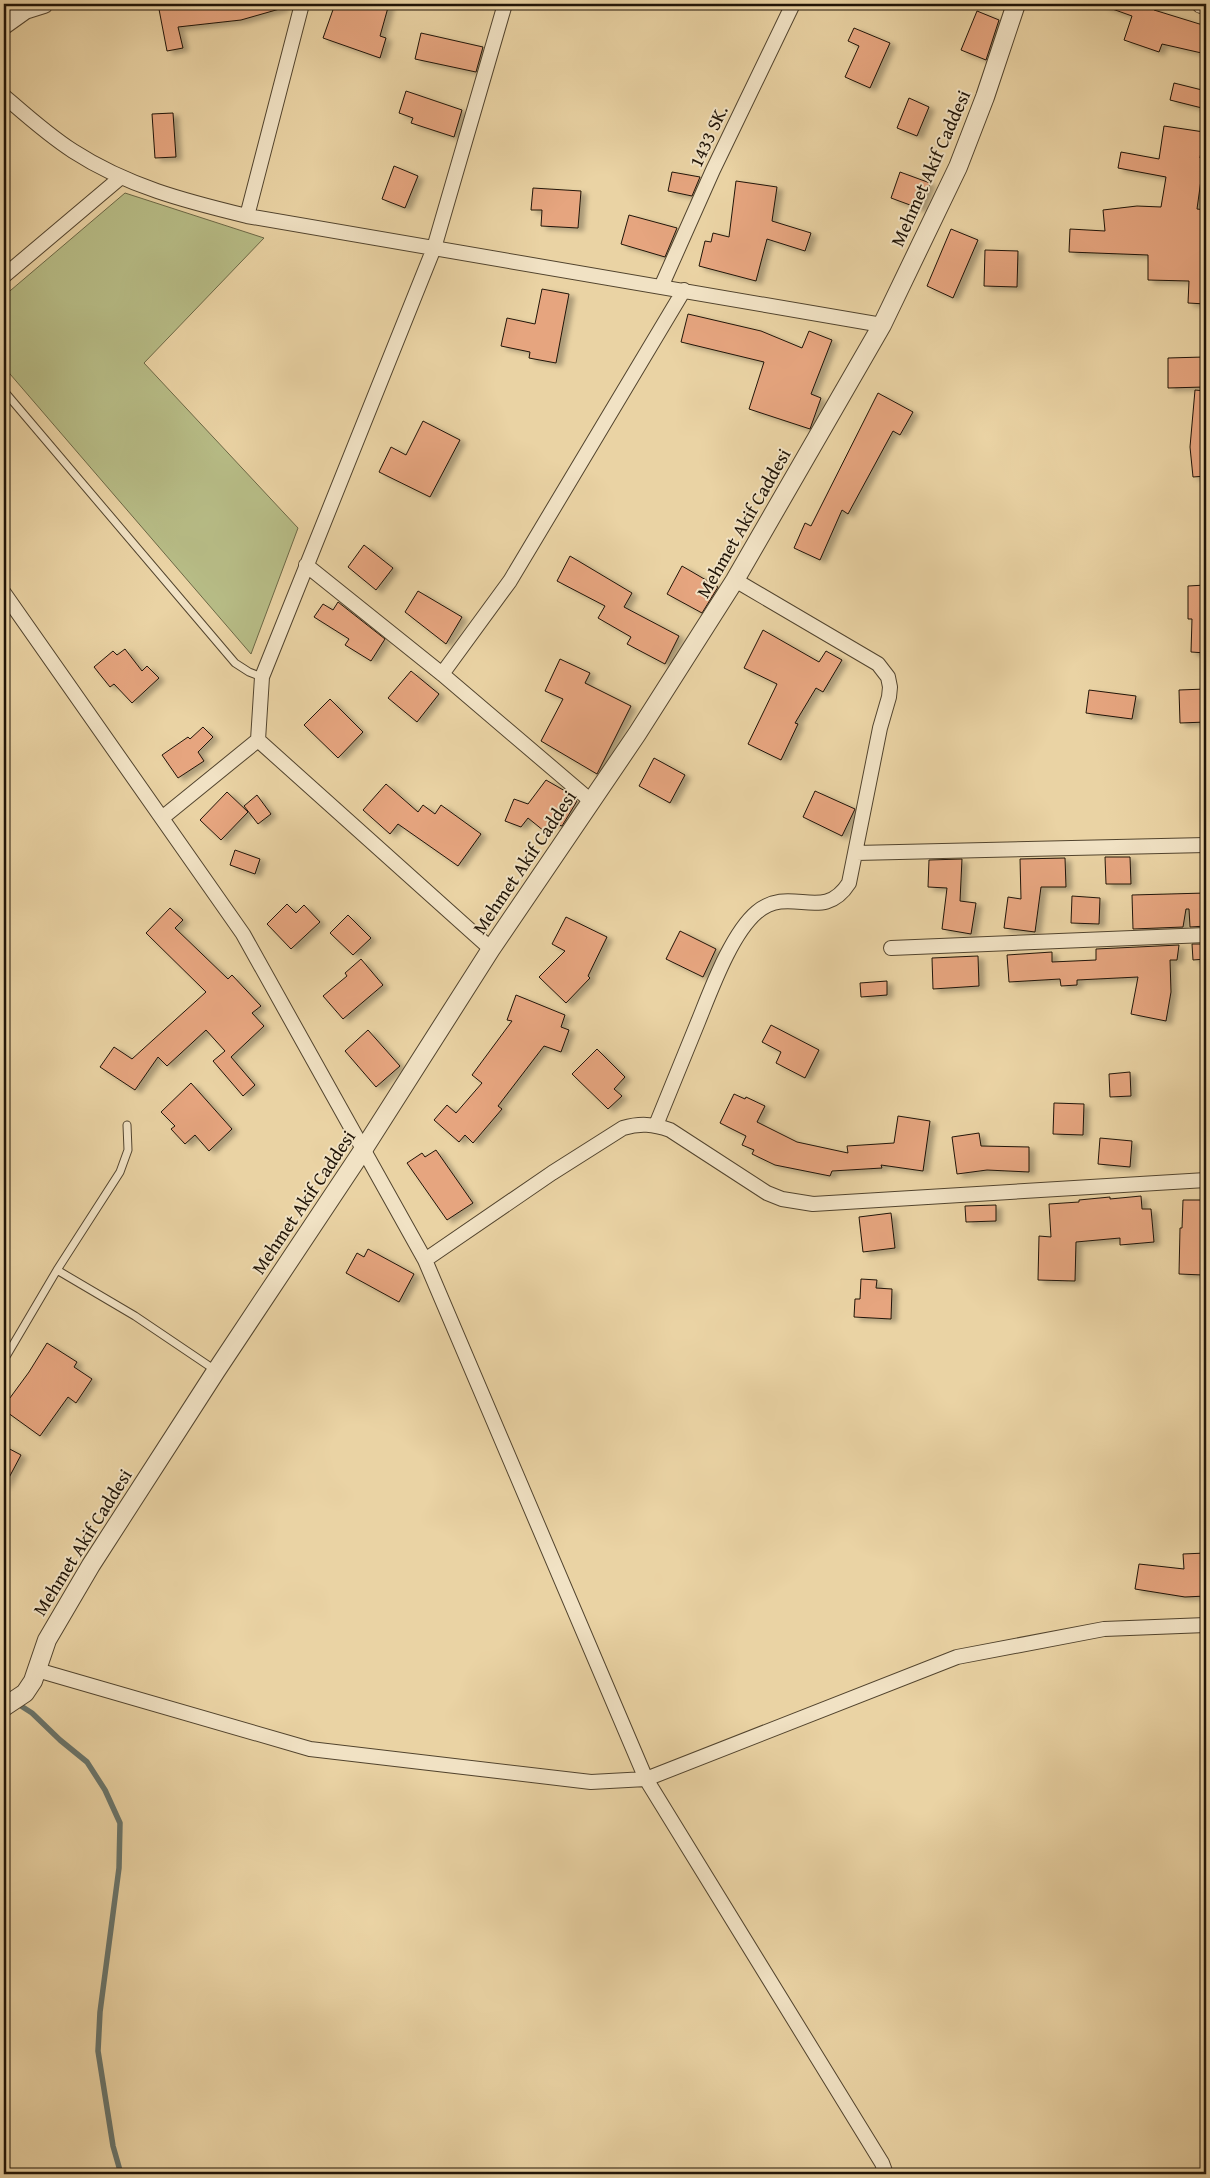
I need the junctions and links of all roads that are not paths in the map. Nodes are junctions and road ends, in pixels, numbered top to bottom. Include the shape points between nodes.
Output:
1 (44, 4) edge
2 (302, 4) edge
3 (505, 4) edge
4 (793, 4) edge
5 (1016, 4) edge
6 (1201, 4) edge
7 (1206, 5) edge
8 (4, 25) edge
9 (4, 96) edge
10 (120, 178) junction
11 (247, 216) junction
12 (434, 248) junction
13 (4, 276) edge
14 (661, 287) junction
15 (684, 290) junction
16 (882, 325) junction
17 (4, 391) edge
18 (306, 565) junction
19 (735, 580) junction
20 (4, 593) edge
21 (442, 674) junction
22 (262, 678) junction
23 (258, 740) junction
24 (591, 801) junction
25 (162, 818) junction
26 (1206, 845) edge
27 (856, 853) junction
28 (1206, 935) edge
29 (890, 948) dead end
30 (491, 949) junction
31 (127, 1125) dead end
32 (656, 1125) junction
33 (363, 1150) junction
34 (1206, 1180) edge
35 (425, 1260) junction
36 (57, 1270) junction
37 (4, 1360) edge
38 (216, 1371) junction
39 (1206, 1625) edge
40 (38, 1670) junction
41 (6, 1706) edge
42 (646, 1778) junction
43 (886, 2174) edge

1 - 8 street via 26,10
2 - 11 street
3 - 12 street
4 - 14 street, 1433 SK.
5 - 16 street, Mehmet Akif Caddesi via 958,168
6 - 7 street
9 - 10 street via 71,150
10 - 11 street via 182,201
10 - 13 street
11 - 12 street
12 - 14 street
12 - 18 street
14 - 15 street
15 - 16 street
15 - 21 street via 510,581
16 - 19 street, Mehmet Akif Caddesi
17 - 22 lane via 235,663
18 - 21 street
18 - 22 street
19 - 24 street, Mehmet Akif Caddesi
19 - 27 street via 870,658 884,669 888,677 889,697
20 - 25 street
21 - 24 street
22 - 23 street
23 - 25 street
23 - 30 street
24 - 30 street, Mehmet Akif Caddesi
25 - 33 street via 243,934
26 - 27 street
27 - 32 street via 850,882 837,897 819,904 776,901 756,912 747,922 716,978
28 - 29 street
30 - 33 street, Mehmet Akif Caddesi
31 - 36 lane via 129,1137 125,1161
32 - 34 street via 670,1130 767,1193 813,1204
32 - 35 street via 622,1128
33 - 35 street
33 - 38 street, Mehmet Akif Caddesi
35 - 42 street
36 - 37 lane
36 - 38 lane via 135,1316
38 - 40 street, Mehmet Akif Caddesi via 67,1606 47,1640
39 - 42 street via 1104,1629 957,1657
40 - 41 street, Mehmet Akif Caddesi via 25,1692
40 - 42 street via 310,1749 591,1782
42 - 43 street

